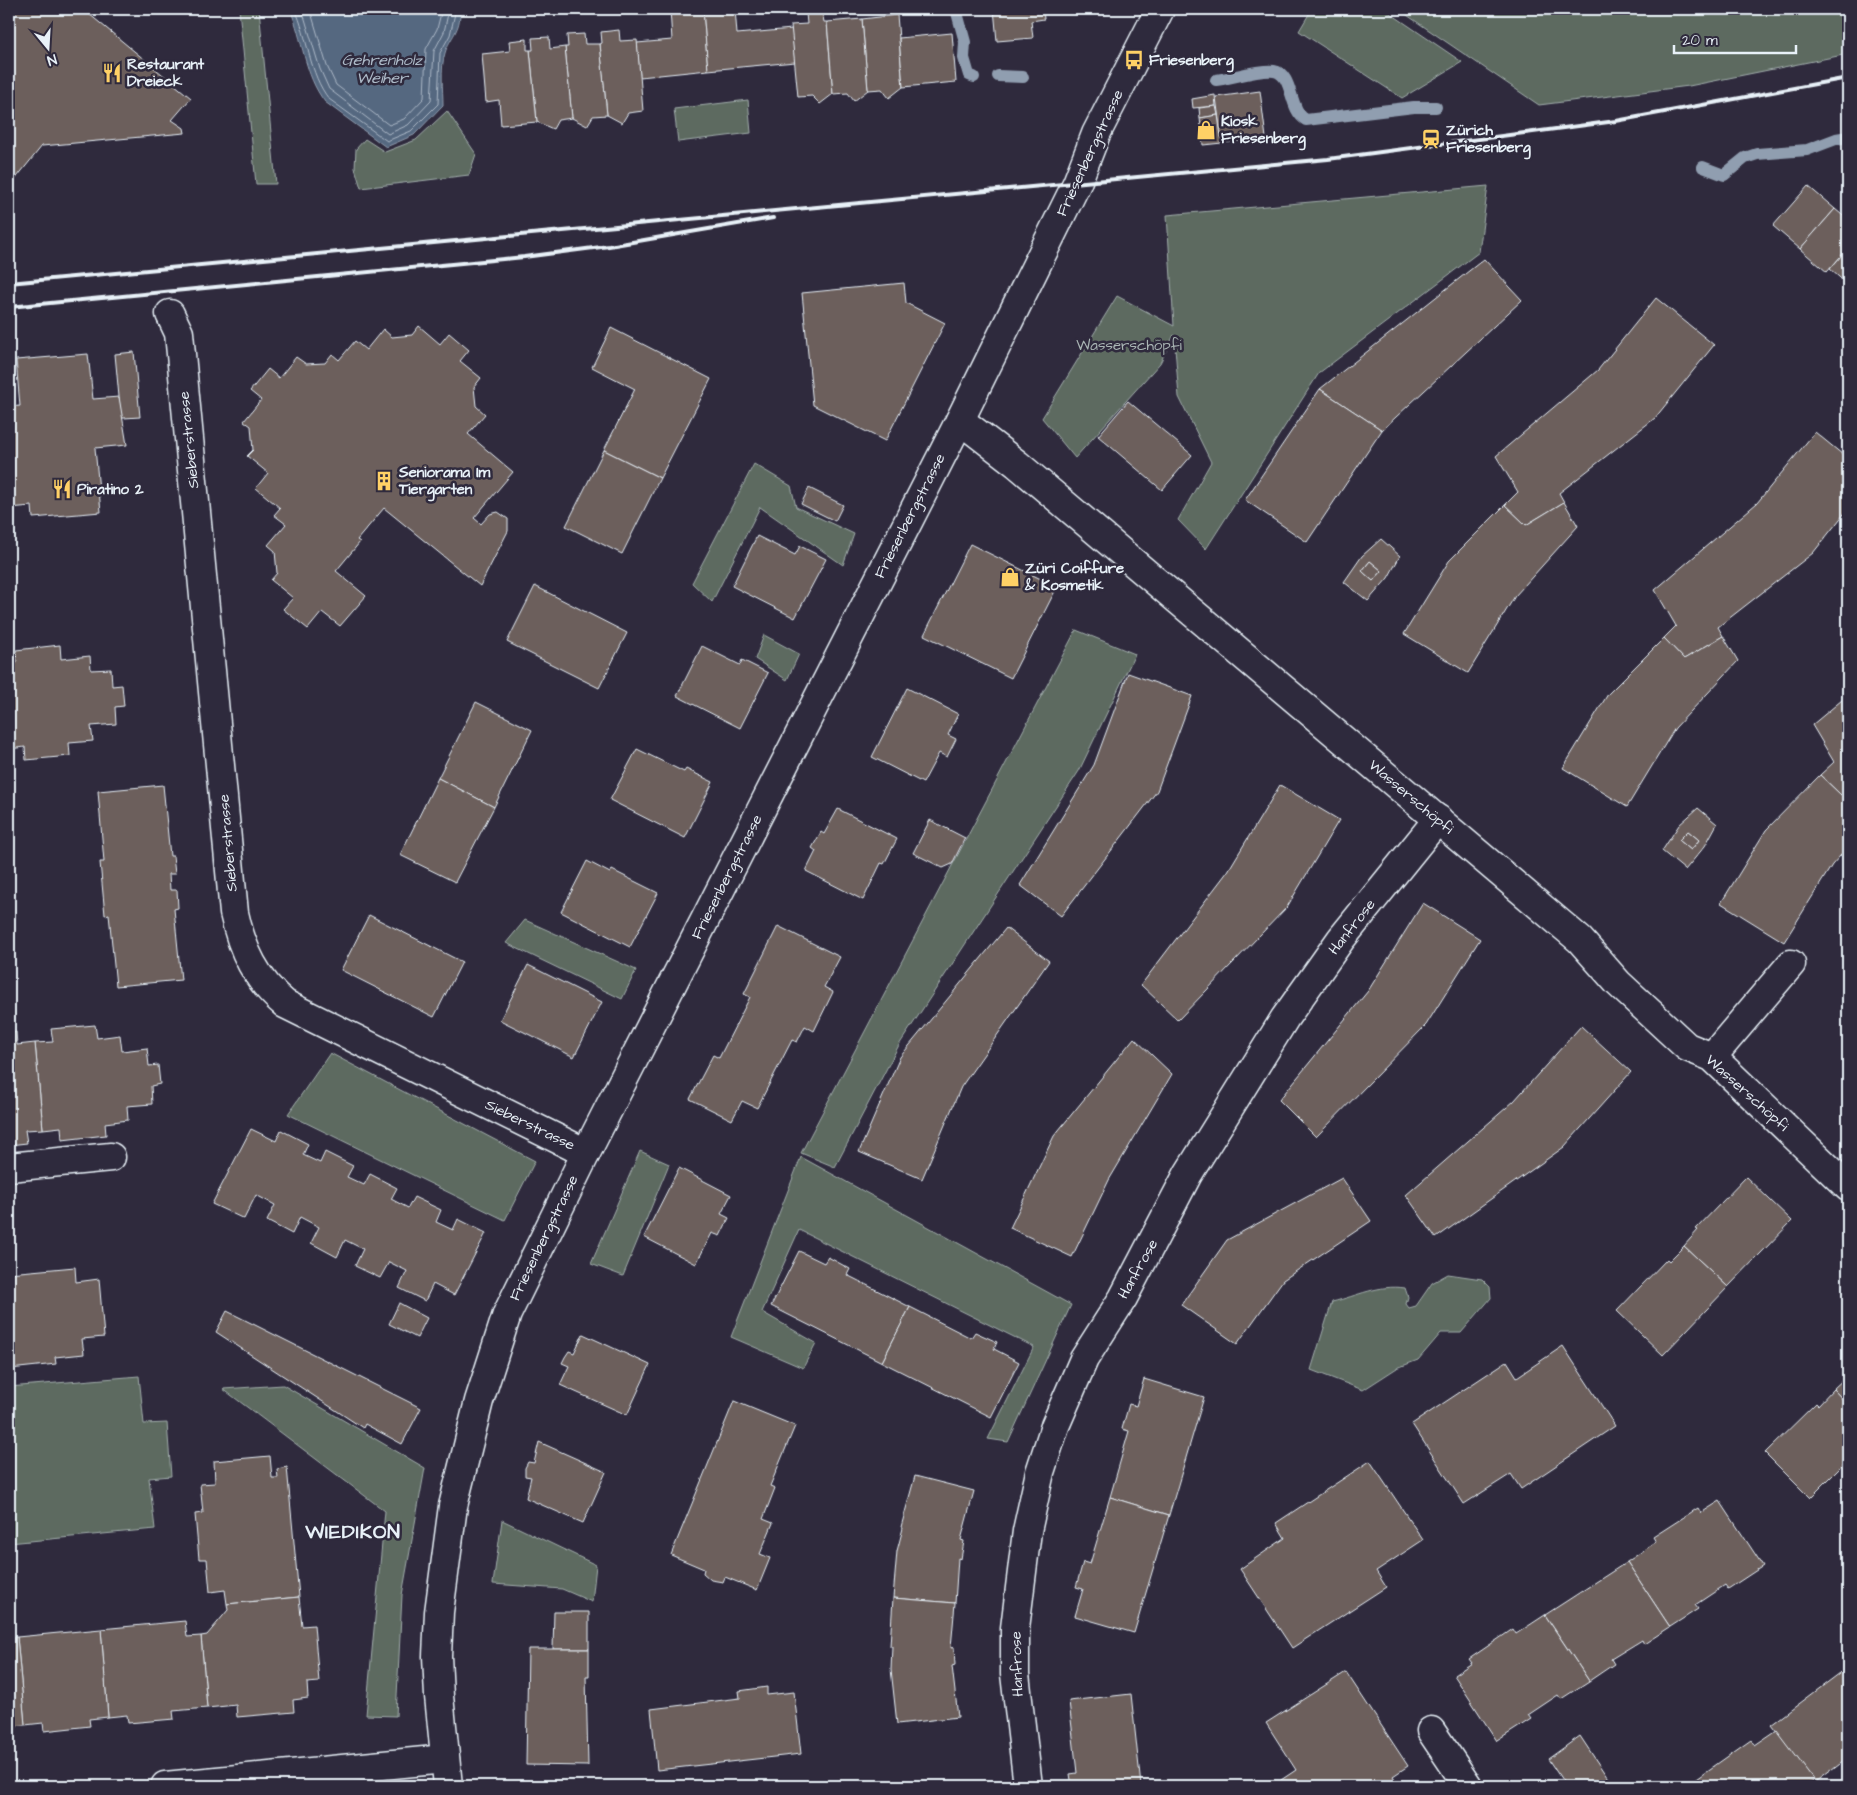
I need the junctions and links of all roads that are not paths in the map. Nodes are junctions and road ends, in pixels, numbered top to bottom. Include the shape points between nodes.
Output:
1 (1160, 9) edge
2 (174, 324) dead end
3 (960, 420) junction
4 (1438, 819) junction
5 (1791, 964) dead end
6 (1712, 1057) junction
7 (586, 1153) junction
8 (111, 1157) dead end
9 (9, 1167) edge
10 (1848, 1187) edge
11 (1431, 1731) dead end
12 (445, 1759) junction
13 (165, 1786) edge
14 (448, 1786) edge
15 (1028, 1786) edge
16 (1468, 1786) edge

1 - 3 street, Friesenbergstrasse via 1096,134 1077,183
2 - 7 street, Sieberstrasse via 234,913 246,954 265,986 285,1004
3 - 4 street, Wasserschöpfi via 1017,464 1148,578
3 - 7 street, Friesenbergstrasse
4 - 6 street, Wasserschöpfi via 1580,940 1618,983 1687,1047
4 - 15 street, Hanfrose via 1341,939 1286,1018 1188,1174 1122,1298 1084,1359 1062,1409 1040,1472 1027,1531 1015,1628 1015,1674
5 - 6 street
6 - 10 street, Wasserschöpfi
7 - 12 street, Friesenbergstrasse via 507,1314 469,1436 453,1506 439,1612 437,1656
8 - 9 street
11 - 16 street
12 - 13 street
12 - 14 street, Friesenbergstrasse

